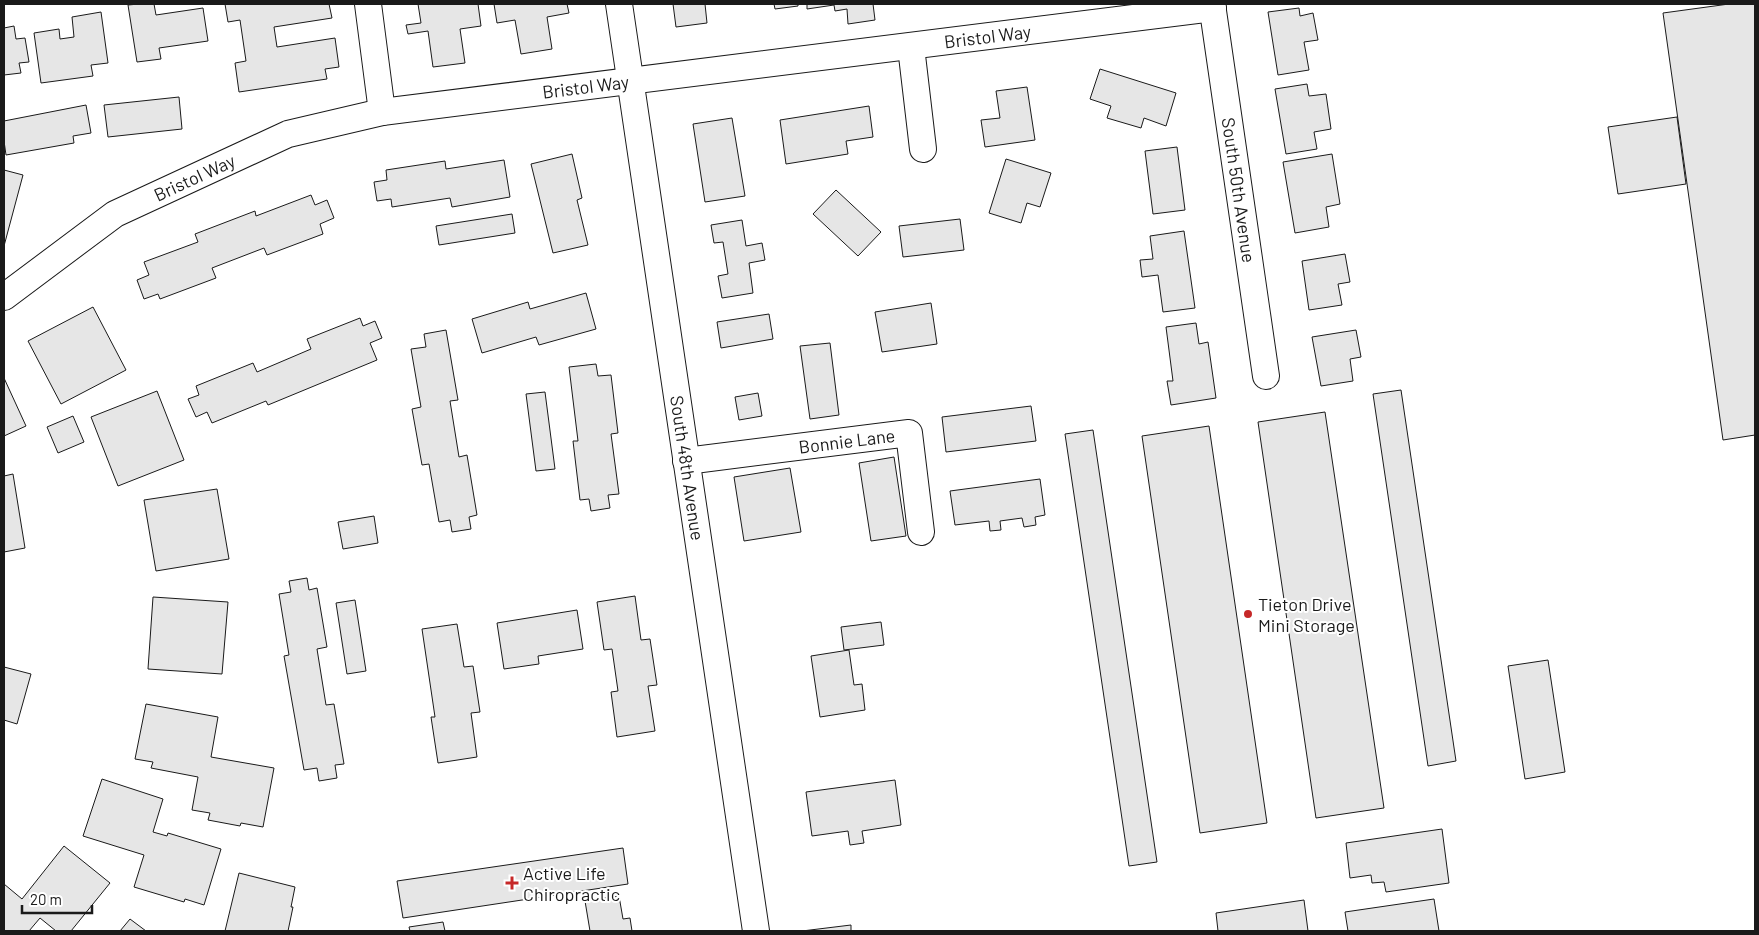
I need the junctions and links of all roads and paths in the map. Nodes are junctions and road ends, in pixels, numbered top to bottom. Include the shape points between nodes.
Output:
1 (368, 4) edge
2 (618, 4) edge
3 (1212, 6) edge
4 (911, 47) junction
5 (630, 81) junction
6 (382, 112) junction
7 (923, 149) dead end
8 (4, 297) edge
9 (1266, 376) dead end
10 (686, 461) junction
11 (921, 532) dead end
12 (756, 931) edge

1 - 6 street
2 - 5 street, South 48th Avenue
3 - 4 street, Bristol Way
3 - 9 street, South 50th Avenue
4 - 5 street, Bristol Way
4 - 7 street
5 - 6 street, Bristol Way
5 - 10 street, South 48th Avenue
6 - 8 street, Bristol Way via 288,134 115,214
10 - 11 street, Bonnie Lane via 909,433
10 - 12 street, South 48th Avenue

